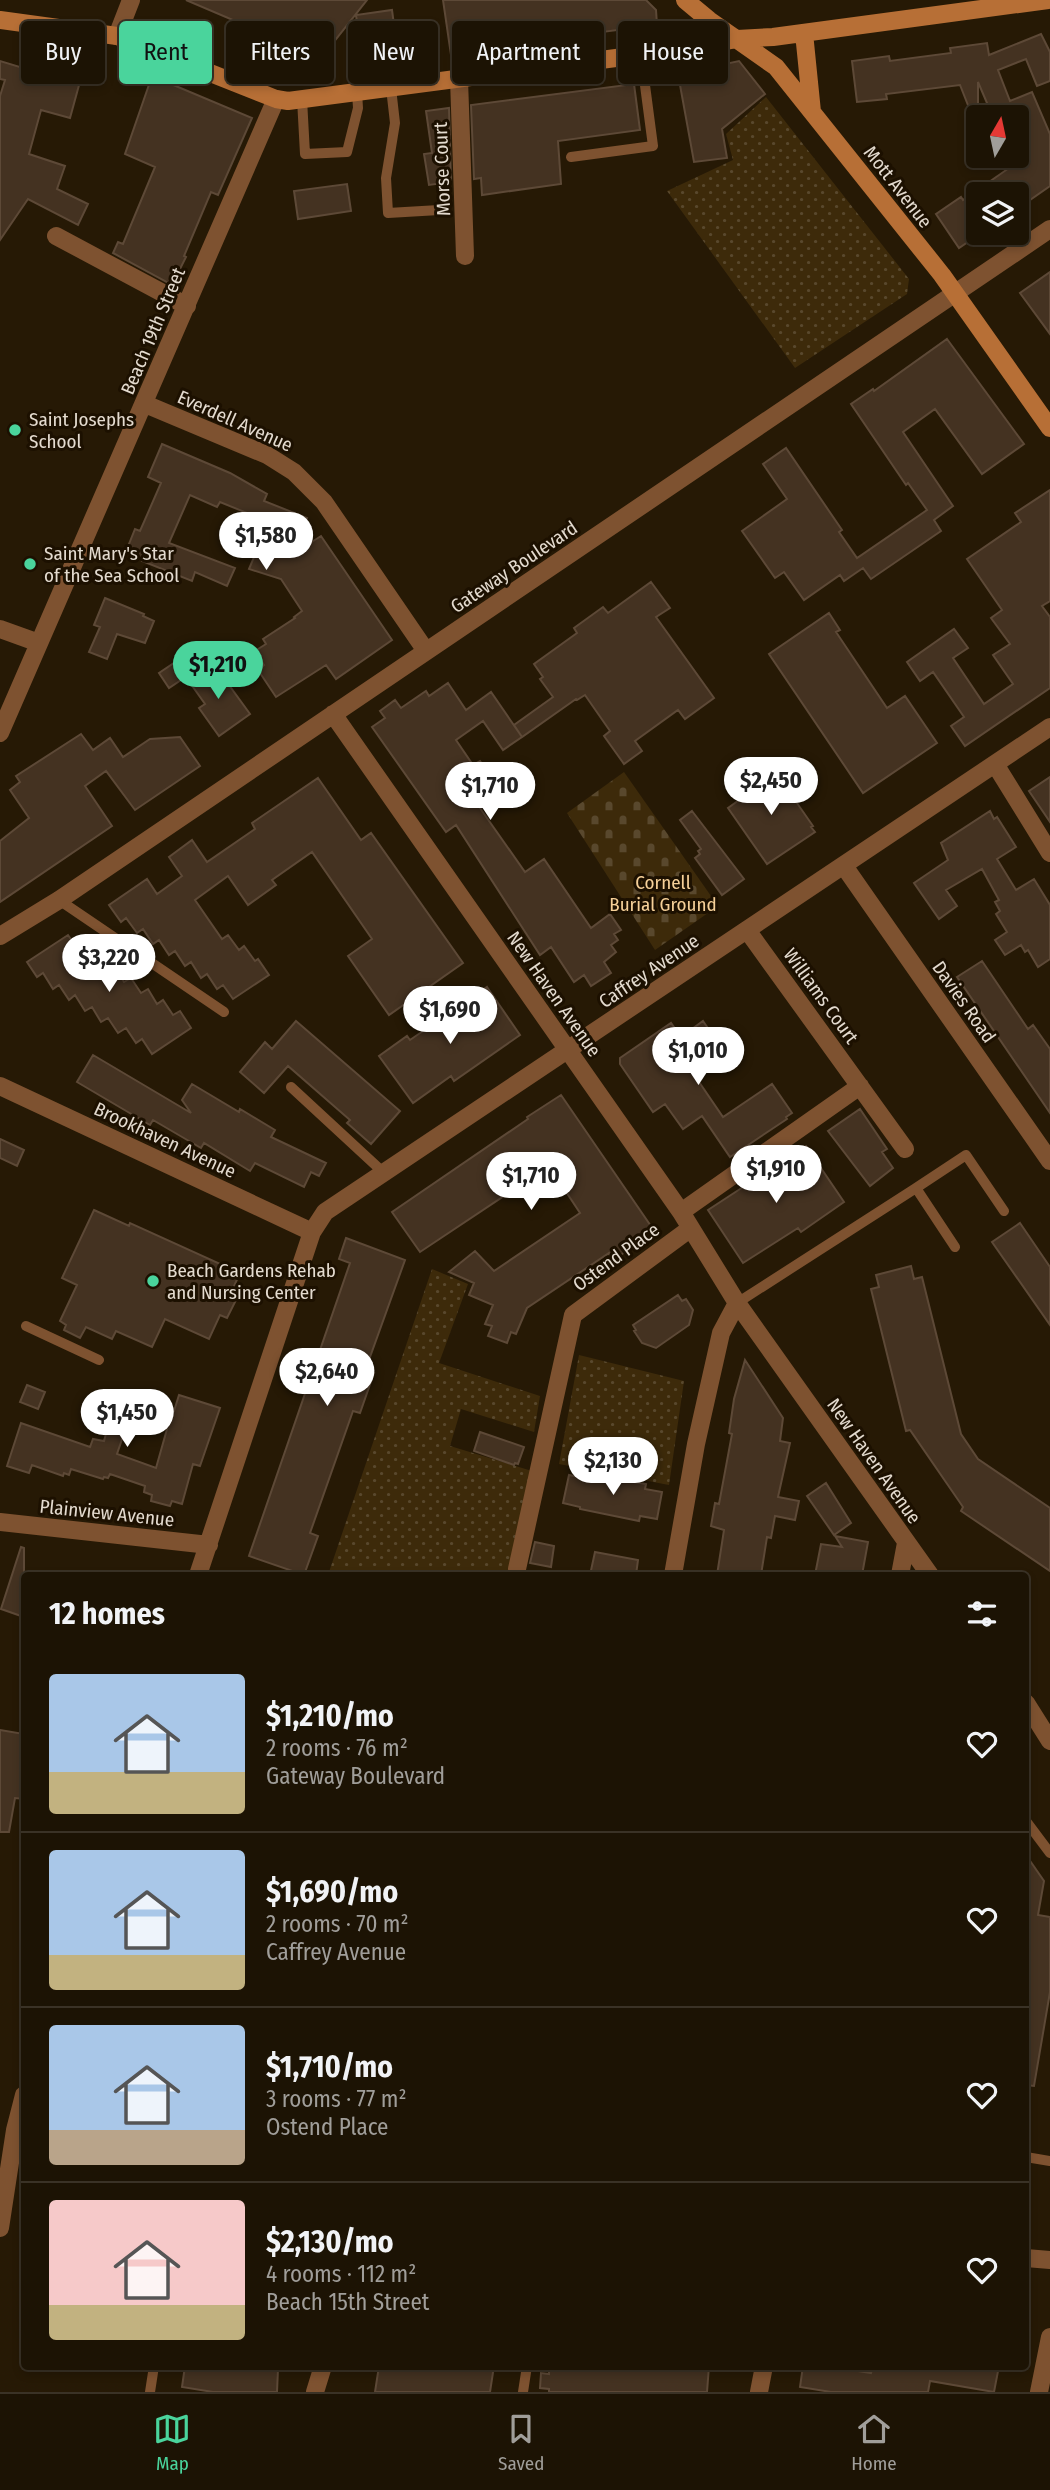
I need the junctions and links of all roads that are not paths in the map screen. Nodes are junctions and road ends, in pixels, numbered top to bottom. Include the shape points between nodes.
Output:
1 (131, 0) edge
2 (685, 0) edge
3 (1048, 0) edge
4 (991, 4) edge
5 (0, 20) edge
6 (804, 33) junction
7 (117, 36) junction
8 (737, 39) junction
9 (728, 40) edge
10 (452, 80) edge
11 (459, 84) edge
12 (645, 84) edge
13 (391, 88) junction
14 (356, 92) junction
15 (276, 99) junction
16 (302, 99) junction
17 (812, 112) junction
18 (571, 157) dead end
19 (439, 210) dead end
20 (1050, 229) edge
21 (56, 236) dead end
22 (466, 257) dead end
23 (955, 294) junction
24 (187, 306) junction
25 (145, 404) junction
26 (1050, 428) edge
27 (0, 629) edge
28 (39, 643) junction
29 (426, 652) junction
30 (333, 714) junction
31 (1050, 727) edge
32 (0, 733) edge
33 (995, 764) junction
34 (1050, 853) edge
35 (844, 866) junction
36 (59, 901) junction
37 (747, 930) junction
38 (0, 936) edge
39 (224, 1012) dead end
40 (567, 1051) junction
41 (0, 1086) edge
42 (860, 1086) junction
43 (291, 1087) dead end
44 (905, 1149) dead end
45 (1050, 1161) edge
46 (384, 1172) junction
47 (916, 1188) junction
48 (1004, 1211) dead end
49 (681, 1212) junction
50 (691, 1228) junction
51 (312, 1232) junction
52 (955, 1247) dead end
53 (737, 1303) junction
54 (26, 1326) dead end
55 (99, 1360) dead end
56 (0, 1522) edge
57 (906, 1543) junction
58 (209, 1545) junction
59 (517, 1569) dead end
60 (199, 1572) edge
61 (674, 1572) edge
62 (901, 1572) edge
63 (928, 1572) edge
64 (1029, 1711) edge
65 (1050, 1741) edge
66 (1029, 1825) edge
67 (1050, 1853) edge
68 (21, 2107) edge
69 (1029, 2158) edge
70 (1050, 2161) edge
71 (3, 2186) edge
72 (0, 2228) edge
73 (1029, 2258) edge
74 (1050, 2260) edge
75 (1050, 2337) edge
76 (153, 2370) edge
77 (322, 2370) edge
78 (526, 2370) edge
79 (763, 2370) edge
80 (150, 2392) edge
81 (315, 2392) edge
82 (523, 2392) edge
83 (759, 2392) edge
84 (1039, 2392) edge

1 - 7 street
2 - 8 street, Mott Avenue
3 - 4 street
4 - 6 street
5 - 7 street
6 - 8 street
6 - 17 street
7 - 15 street
8 - 9 street
8 - 17 street, Mott Avenue via 776,67
10 - 13 street
11 - 22 street, Morse Court
12 - 18 lane via 653,146
13 - 14 street
13 - 19 lane via 395,123 386,178 388,213
14 - 16 street
14 - 16 lane via 358,108 346,152 305,154
15 - 16 street
15 - 24 street, Beach 19th Street
17 - 23 street, Mott Avenue
20 - 23 street, Gateway Boulevard
21 - 24 street
23 - 26 street, Mott Avenue
23 - 29 street, Gateway Boulevard
24 - 25 street, Beach 19th Street
25 - 28 street, Beach 19th Street
25 - 29 street, Everdell Avenue via 267,455 294,471 324,502
27 - 28 street
28 - 32 street, Beach 19th Street
29 - 30 street, Gateway Boulevard
30 - 36 street, Gateway Boulevard
30 - 40 street, New Haven Avenue
31 - 33 street, Caffrey Avenue
33 - 34 street
33 - 35 street, Caffrey Avenue
35 - 37 street, Caffrey Avenue
35 - 45 street, Davies Road
36 - 38 street, Gateway Boulevard
36 - 39 lane
37 - 40 street, Caffrey Avenue
37 - 42 street, Williams Court
40 - 46 street, Caffrey Avenue
40 - 49 street, New Haven Avenue
41 - 51 street, Brookhaven Avenue
42 - 44 street, Williams Court
42 - 49 street
43 - 46 lane
46 - 51 street, Caffrey Avenue via 325,1212
47 - 48 lane via 966,1155
47 - 52 lane
47 - 53 lane
49 - 50 street, New Haven Avenue
50 - 53 street, New Haven Avenue
50 - 59 street, Ostend Place via 573,1315
51 - 58 street
53 - 57 street, New Haven Avenue
53 - 61 street via 718,1345
54 - 55 lane
56 - 58 street, Plainview Avenue
57 - 62 street
57 - 63 street, New Haven Avenue
58 - 60 street
64 - 65 street
66 - 67 lane
68 - 71 street
69 - 70 lane
71 - 72 street
73 - 74 street
75 - 84 street
76 - 80 lane
77 - 81 street
78 - 82 lane
79 - 83 street

